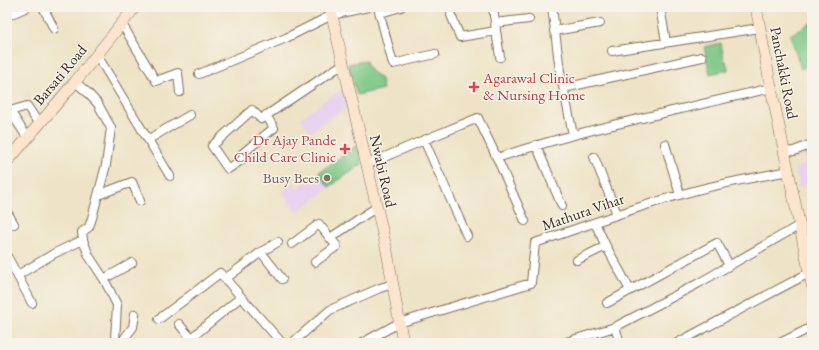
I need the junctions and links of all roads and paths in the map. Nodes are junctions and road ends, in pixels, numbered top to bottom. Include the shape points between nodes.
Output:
1 (27, 7) edge
2 (43, 7) edge
3 (135, 7) edge
4 (368, 7) edge
5 (401, 7) edge
6 (493, 7) edge
7 (552, 7) edge
8 (660, 7) edge
9 (756, 7) edge
10 (379, 10) edge
11 (331, 11) edge
12 (451, 15) dead end
13 (7, 16) edge
14 (529, 19) dead end
15 (600, 23) dead end
16 (122, 24) junction
17 (495, 27) junction
18 (760, 28) junction
19 (54, 29) dead end
20 (554, 31) junction
21 (666, 42) junction
22 (612, 51) dead end
23 (435, 54) dead end
24 (97, 55) junction
25 (500, 57) dead end
26 (702, 57) dead end
27 (343, 64) junction
28 (199, 74) dead end
29 (75, 82) junction
30 (564, 88) junction
31 (772, 88) junction
32 (180, 92) dead end
33 (8, 111) edge
34 (190, 115) dead end
35 (266, 115) junction
36 (39, 124) junction
37 (573, 135) junction
38 (28, 137) junction
39 (149, 139) junction
40 (424, 140) junction
41 (665, 144) dead end
42 (812, 144) edge
43 (536, 145) junction
44 (785, 152) junction
45 (594, 157) dead end
46 (497, 158) junction
47 (7, 162) edge
48 (366, 165) junction
49 (789, 171) junction
50 (170, 176) dead end
51 (98, 195) junction
52 (680, 195) junction
53 (140, 200) dead end
54 (562, 206) dead end
55 (376, 207) junction
56 (7, 212) edge
57 (617, 214) junction
58 (526, 221) dead end
59 (595, 223) junction
60 (14, 224) dead end
61 (800, 225) junction
62 (467, 236) dead end
63 (330, 238) junction
64 (83, 240) junction
65 (808, 240) edge
66 (278, 242) dead end
67 (292, 244) dead end
68 (606, 246) junction
69 (261, 252) junction
70 (7, 256) edge
71 (577, 260) dead end
72 (315, 262) dead end
73 (132, 263) dead end
74 (729, 265) junction
75 (810, 273) junction
76 (18, 275) junction
77 (104, 279) junction
78 (225, 279) junction
79 (282, 279) dead end
80 (393, 284) junction
81 (812, 285) edge
82 (630, 290) junction
83 (241, 297) junction
84 (32, 303) dead end
85 (607, 303) dead end
86 (135, 314) dead end
87 (159, 319) dead end
88 (399, 323) junction
89 (179, 324) dead end
90 (615, 327) junction
91 (812, 327) edge
92 (193, 341) edge
93 (116, 342) edge
94 (282, 343) edge
95 (292, 343) edge
96 (362, 343) edge
97 (403, 343) edge
98 (563, 343) edge
99 (620, 343) edge
100 (677, 343) edge
101 (780, 343) edge

1 - 13 street
2 - 19 street
3 - 16 street, Barsati Road
4 - 11 street
5 - 10 street
6 - 17 street
7 - 20 street
8 - 21 street
9 - 18 street, Panchakki Road
10 - 23 street via 393,64
11 - 27 street, Nwabi Road
11 - 28 street via 286,38
12 - 17 street via 460,37
14 - 17 street
15 - 20 street
16 - 24 street, Barsati Road
16 - 32 street via 156,81 178,73
17 - 25 street
18 - 21 street
18 - 31 street, Panchakki Road
20 - 30 street
21 - 22 street
24 - 29 street, Barsati Road
24 - 39 street
26 - 30 street
27 - 35 street
27 - 48 street, Nwabi Road
29 - 36 street, Barsati Road
29 - 51 street via 98,104 111,128 106,165
30 - 37 street
31 - 37 street
31 - 44 street, Panchakki Road
33 - 36 street via 27,106
33 - 38 street
34 - 39 street
35 - 35 street via 261,119 252,110 212,146 228,169 274,128
36 - 38 street, Barsati Road
37 - 43 street
38 - 47 street, Barsati Road
39 - 50 street
40 - 46 street via 478,118
40 - 48 street
40 - 62 street
41 - 52 street
42 - 44 street
43 - 46 street
43 - 54 street
44 - 49 street, Panchakki Road
45 - 57 street
46 - 58 street
48 - 55 street, Nwabi Road
49 - 52 street, Mathura Vihar
49 - 61 street, Panchakki Road
51 - 53 street via 132,182
51 - 64 street via 89,227 82,232
52 - 57 street, Mathura Vihar
55 - 63 street
55 - 80 street, Nwabi Road
56 - 60 street
57 - 59 street, Mathura Vihar
59 - 68 street
59 - 88 street, Mathura Vihar via 535,244 531,283
61 - 65 street, Panchakki Road
61 - 74 street
63 - 67 street via 319,224
63 - 72 street via 337,246
64 - 76 street via 54,253
64 - 77 street via 89,256
65 - 75 street, Panchakki Road
66 - 69 street
68 - 71 street
68 - 82 street
69 - 78 street
69 - 79 street
70 - 76 street
73 - 77 street
74 - 82 street via 717,243
74 - 90 street
75 - 81 street, Panchakki Road
75 - 100 street
76 - 84 street
77 - 93 street via 117,305
78 - 83 street
78 - 87 street via 220,273
80 - 88 street, Nwabi Road
80 - 95 street via 330,310
82 - 85 street
83 - 92 street
83 - 94 street
86 - 93 street via 133,327
88 - 96 street
88 - 97 street, Nwabi Road
89 - 92 street
90 - 98 street
90 - 99 street
91 - 101 street

